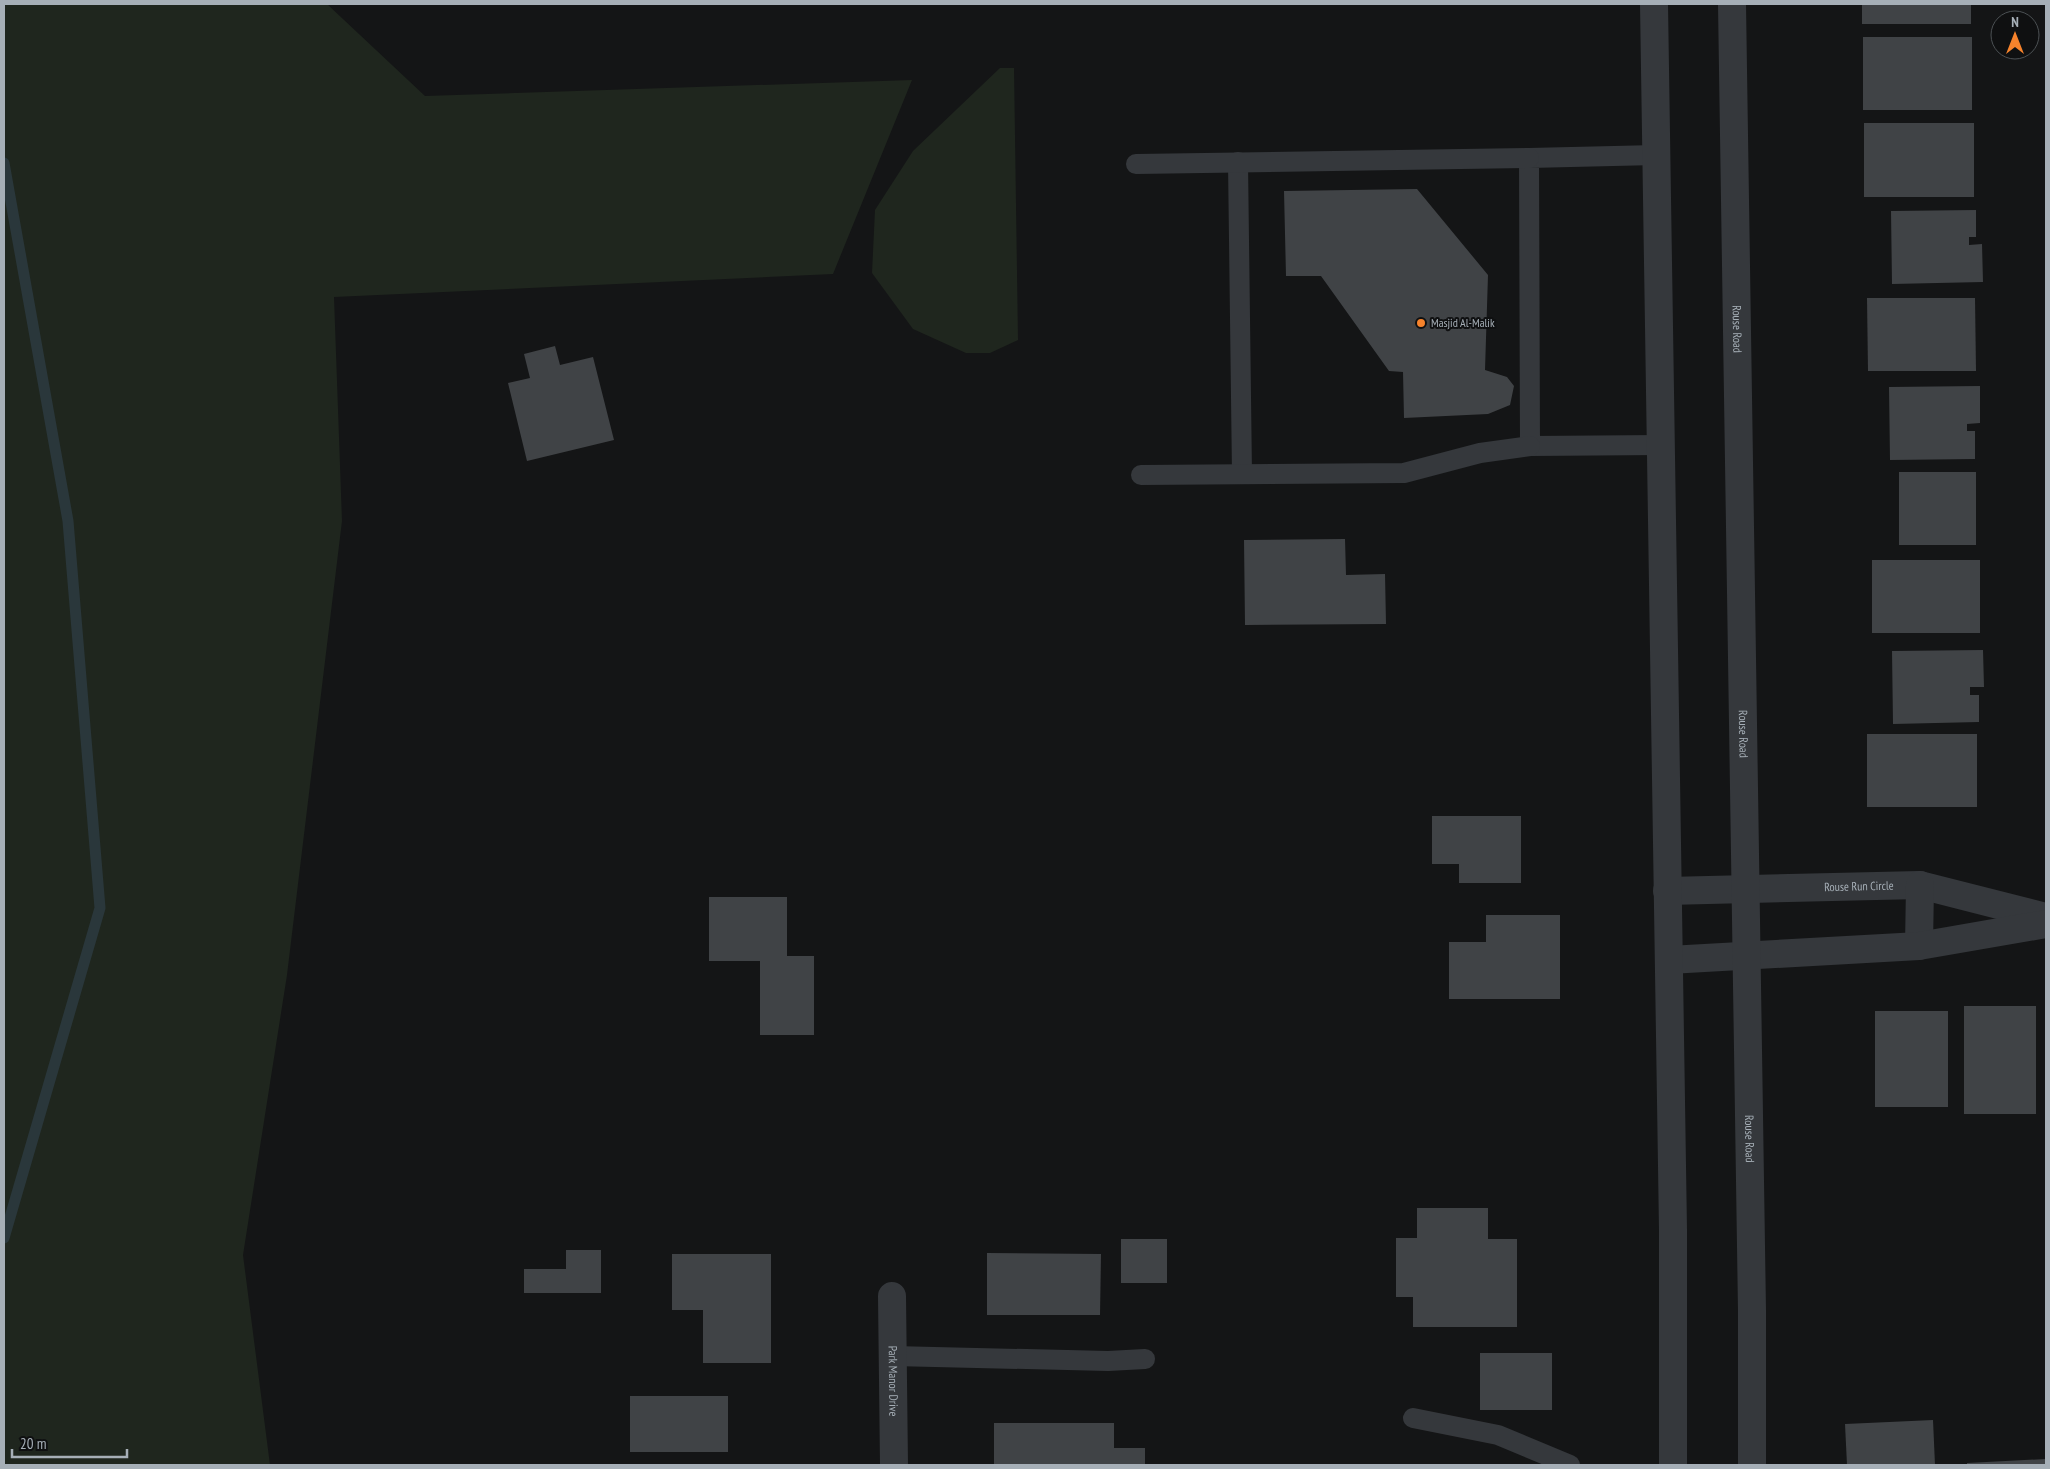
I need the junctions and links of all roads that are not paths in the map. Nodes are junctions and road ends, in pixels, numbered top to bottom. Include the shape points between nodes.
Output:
1 (1654, 4) edge
2 (1732, 4) edge
3 (1656, 155) junction
4 (1529, 158) junction
5 (1238, 162) junction
6 (1136, 164) dead end
7 (1661, 445) junction
8 (1530, 446) junction
9 (1141, 474) dead end
10 (1242, 474) junction
11 (1920, 885) junction
12 (1746, 889) junction
13 (1668, 891) junction
14 (2046, 917) edge
15 (2046, 924) edge
16 (1919, 946) junction
17 (1746, 955) junction
18 (1669, 960) junction
19 (892, 1296) dead end
20 (893, 1356) junction
21 (1145, 1359) dead end
22 (1413, 1418) dead end
23 (894, 1465) edge
24 (1570, 1465) edge
25 (1673, 1465) edge
26 (1752, 1465) edge

1 - 3 street
2 - 12 street, Rouse Road
3 - 4 lane
3 - 7 street
4 - 5 lane
4 - 8 lane
5 - 6 lane
5 - 10 lane
7 - 8 lane
7 - 13 street
8 - 10 lane via 1480,453 1404,473
9 - 10 lane
11 - 12 street, Rouse Run Circle
11 - 14 street, Rouse Run Circle
11 - 16 street
12 - 13 street, Rouse Run Circle
12 - 17 street, Rouse Road
13 - 18 street
15 - 16 street
16 - 17 street
17 - 18 street
17 - 26 street, Rouse Road
18 - 25 street
19 - 20 street, Park Manor Drive
20 - 21 lane
20 - 23 street, Park Manor Drive
22 - 24 lane via 1498,1435

